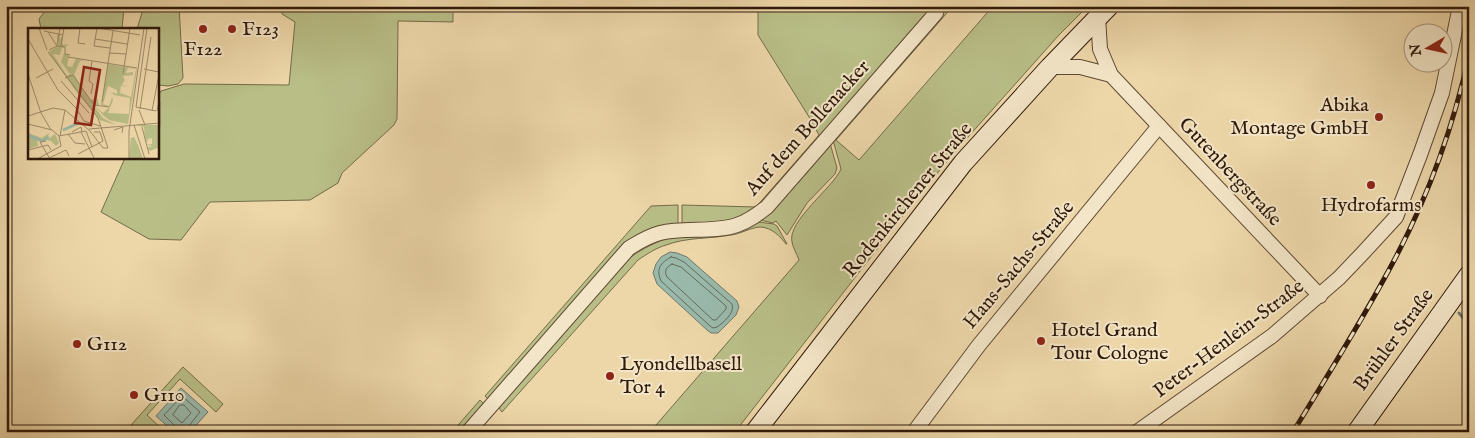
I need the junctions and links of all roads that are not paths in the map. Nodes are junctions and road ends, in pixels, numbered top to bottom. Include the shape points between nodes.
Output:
1 (936, 6) edge
2 (1460, 6) edge
3 (1103, 12) edge
4 (1050, 67) junction
5 (1111, 75) junction
6 (1159, 126) junction
7 (1469, 275) edge
8 (1320, 296) junction
9 (468, 432) edge
10 (754, 432) edge
11 (914, 432) edge
12 (1137, 432) edge
13 (1356, 432) edge

1 - 9 street, Auf dem Bollenacker via 936,13 767,207 736,226 661,233 629,248
2 - 8 street, Peter-Henlein-Straße via 1442,93 1396,216
3 - 4 main road, Rodenkirchener Straße
3 - 5 street via 1100,49
4 - 5 street via 1080,67
4 - 10 main road, Rodenkirchener Straße via 963,163
5 - 6 street, Gutenbergstraße
6 - 8 street, Gutenbergstraße
6 - 11 street, Hans-Sachs-Straße via 979,345
7 - 13 main road, Brühler Straße
8 - 12 street, Peter-Henlein-Straße via 1272,336

